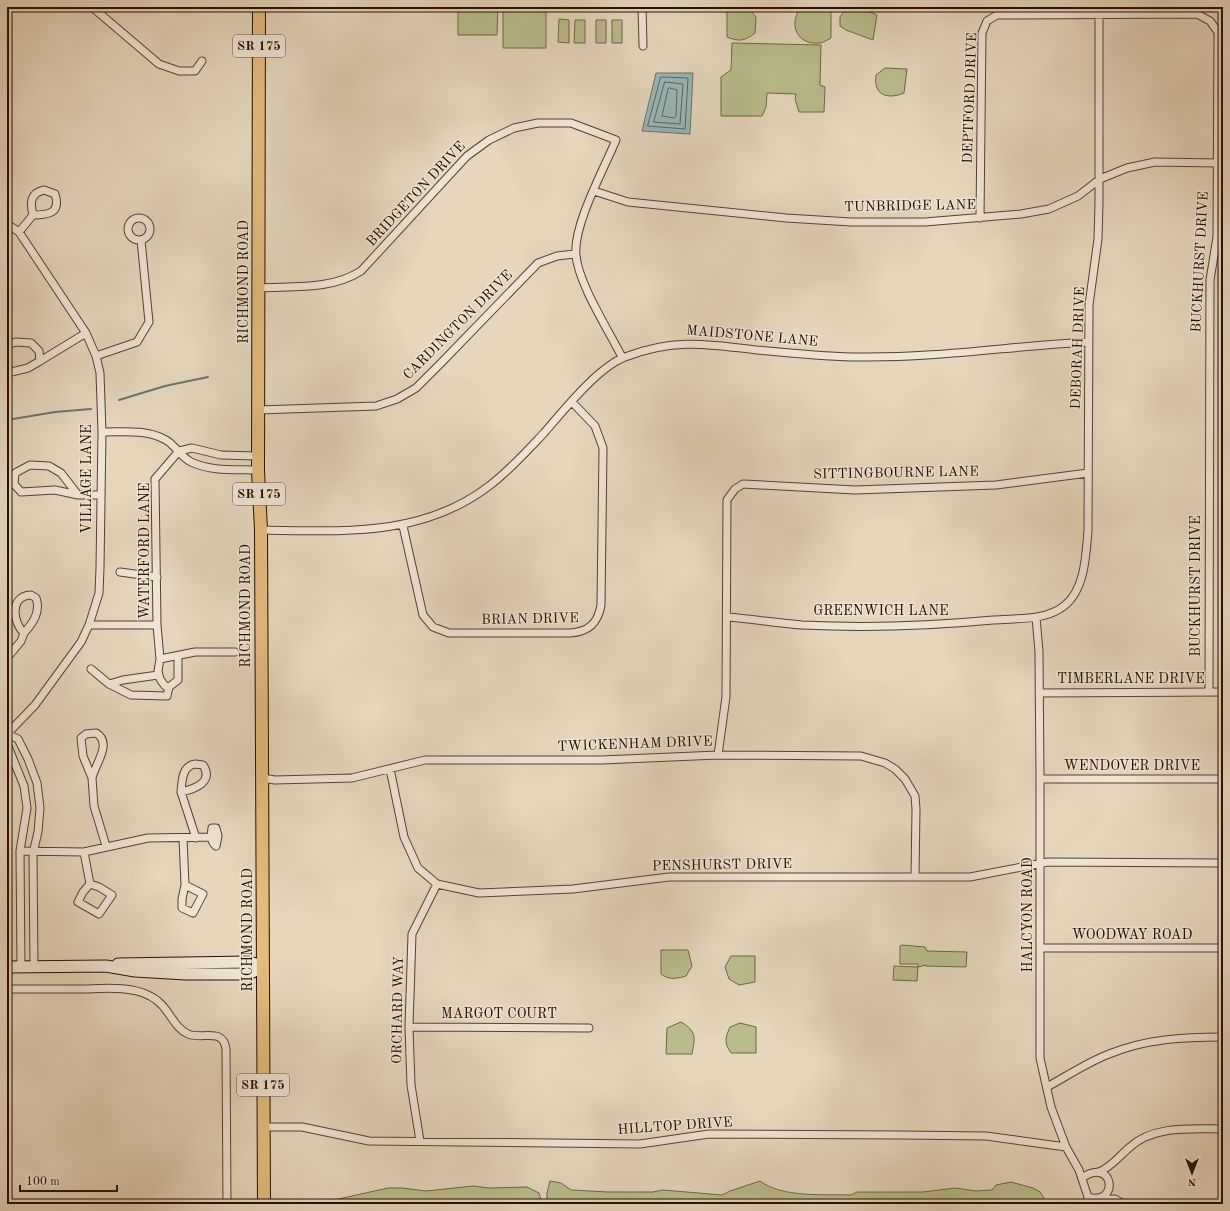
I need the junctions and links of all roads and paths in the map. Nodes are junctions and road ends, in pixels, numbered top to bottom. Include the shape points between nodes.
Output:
1 (92, 7) edge
2 (259, 7) edge
3 (642, 7) edge
4 (1099, 11) edge
5 (642, 46) dead end
6 (202, 61) dead end
7 (1217, 163) junction
8 (1100, 179) junction
9 (594, 191) junction
10 (33, 215) dead end
11 (980, 218) junction
12 (7, 224) edge
13 (19, 232) junction
14 (141, 240) dead end
15 (576, 254) junction
16 (259, 288) junction
17 (86, 333) junction
18 (1088, 342) junction
19 (7, 345) edge
20 (96, 356) junction
21 (622, 357) junction
22 (40, 361) junction
23 (7, 373) edge
24 (572, 402) junction
25 (259, 410) junction
26 (102, 432) junction
27 (179, 451) junction
28 (258, 456) junction
29 (258, 470) junction
30 (1088, 473) junction
31 (78, 495) junction
32 (101, 495) junction
33 (403, 526) junction
34 (261, 530) junction
35 (120, 572) dead end
36 (157, 577) junction
37 (1036, 617) junction
38 (726, 618) junction
39 (89, 625) junction
40 (157, 625) junction
41 (24, 633) junction
42 (235, 652) dead end
43 (178, 656) junction
44 (7, 658) edge
45 (160, 659) junction
46 (91, 669) dead end
47 (158, 675) junction
48 (109, 684) junction
49 (169, 687) junction
50 (1209, 692) junction
51 (1223, 692) edge
52 (1039, 693) junction
53 (7, 734) edge
54 (7, 744) edge
55 (718, 755) junction
56 (390, 769) junction
57 (92, 778) junction
58 (262, 778) junction
59 (1040, 779) junction
60 (1223, 779) edge
61 (181, 792) dead end
62 (210, 837) dead end
63 (183, 838) junction
64 (196, 838) junction
65 (106, 846) junction
66 (20, 851) junction
67 (84, 852) junction
68 (33, 853) junction
69 (1223, 863) edge
70 (1041, 864) junction
71 (915, 877) junction
72 (90, 884) junction
73 (437, 884) junction
74 (184, 885) dead end
75 (1041, 948) junction
76 (1223, 948) edge
77 (263, 966) junction
78 (7, 967) edge
79 (20, 967) junction
80 (34, 967) junction
81 (7, 989) edge
82 (409, 1027) junction
83 (589, 1028) dead end
84 (1223, 1037) edge
85 (1047, 1087) junction
86 (263, 1127) junction
87 (1223, 1129) edge
88 (420, 1141) junction
89 (1066, 1147) junction
90 (1112, 1166) junction
91 (1099, 1172) junction
92 (1082, 1178) junction
93 (1109, 1183) junction
94 (1099, 1199) junction
95 (1115, 1199) junction
96 (1088, 1201) edge
97 (226, 1204) edge
98 (264, 1204) edge
99 (1123, 1204) edge

1 - 6 street via 159,64 179,71 195,71
2 - 16 main road, RICHMOND ROAD / SR 175
3 - 5 street
4 - 7 street, BUCKHURST DRIVE via 1197,14 1210,21 1218,32
4 - 8 street, DEBORAH DRIVE
4 - 11 street, DEPTFORD DRIVE via 997,15 987,21 982,33
7 - 8 street, TUNBRIDGE LANE via 1155,162 1127,168
7 - 50 street, BUCKHURST DRIVE via 1217,237 1210,280
8 - 11 street, TUNBRIDGE LANE via 1078,196 1049,209
8 - 18 street, DEBORAH DRIVE via 1098,239 1089,305
9 - 11 street, TUNBRIDGE LANE via 628,202 786,218 851,222 925,222
9 - 15 street via 581,217
9 - 16 street, BRIDGETON DRIVE via 616,140 571,123 538,123 514,128 488,140 467,156 361,271 351,278 323,285
10 - 13 street
12 - 13 street, VILLAGE LANE
13 - 17 street, VILLAGE LANE
14 - 20 street via 150,322 137,342
15 - 21 street via 582,280
15 - 25 street, CARDINGTON DRIVE via 557,256 538,263 416,388 397,399 376,406
16 - 25 main road, RICHMOND ROAD / SR 175
17 - 20 street, VILLAGE LANE
17 - 22 street
18 - 21 street, MAIDSTONE LANE via 949,354 860,357 814,355 707,343 679,343
18 - 30 street, DEBORAH DRIVE
19 - 22 street via 16,342 31,343 39,351
20 - 26 street, VILLAGE LANE via 100,373
21 - 24 street, MAIDSTONE LANE via 597,376
22 - 23 street via 28,368
24 - 33 street, MAIDSTONE LANE via 520,459 489,486 458,506
24 - 33 street, BRIAN DRIVE via 596,426 604,453 601,605 597,621 592,627 578,633 448,633 433,627 423,615
25 - 28 main road, RICHMOND ROAD / SR 175
26 - 27 street via 145,432 166,440
26 - 32 street, VILLAGE LANE
27 - 28 street via 192,448 221,456
27 - 29 street via 190,462 214,469
27 - 36 street, WATERFORD LANE via 155,479
28 - 29 main road, RICHMOND ROAD / SR 175
29 - 34 main road, RICHMOND ROAD / SR 175
30 - 37 street, DEBORAH DRIVE via 1088,530 1080,582 1065,605 1048,615
30 - 38 street, SITTINGBOURNE LANE via 996,485 855,490 743,484 734,489 727,500
31 - 31 street via 61,474 49,466 30,465 15,473 14,484 21,492 55,490
31 - 32 street
32 - 39 street, VILLAGE LANE via 98,593
33 - 34 street, MAIDSTONE LANE via 357,530
34 - 58 main road, RICHMOND ROAD / SR 175
35 - 36 street
36 - 40 street, WATERFORD LANE
37 - 38 street, GREENWICH LANE via 890,627
37 - 52 street, HALCYON ROAD
38 - 55 street, SITTINGBOURNE LANE via 726,697
39 - 40 street
39 - 53 street, VILLAGE LANE via 75,653 57,678 36,705
40 - 45 street, WATERFORD LANE
41 - 41 street via 36,617 38,605 36,598 31,595 22,596 17,600 19,627
41 - 44 street via 21,641
42 - 43 street via 195,652
43 - 45 street
43 - 49 street via 178,680
45 - 47 street, WATERFORD LANE
46 - 48 street
47 - 48 street
47 - 49 street
48 - 49 street via 131,695 167,696
50 - 51 street, TIMBERLANE DRIVE
50 - 52 street, TIMBERLANE DRIVE
52 - 59 street, HALCYON ROAD
53 - 68 street via 18,739 37,783 40,808
54 - 66 street via 24,786 26,801 25,830
55 - 56 street, TWICKENHAM DRIVE via 602,760 425,760
55 - 71 street, TWICKENHAM DRIVE via 861,756 885,763 905,780 915,796
56 - 58 street, TWICKENHAM DRIVE via 352,778
56 - 73 street, PENSHURST DRIVE via 404,837 418,868
57 - 57 street via 83,756 81,738 86,734 96,733 101,736 104,743 101,758
57 - 65 street via 94,806
58 - 77 main road, RICHMOND ROAD / SR 175
59 - 60 street, WENDOVER DRIVE
59 - 70 street, HALCYON ROAD
61 - 64 street
62 - 64 street
63 - 64 street
63 - 65 street via 148,838
63 - 74 street
65 - 67 street
66 - 68 street
66 - 79 street
67 - 68 street
67 - 72 street
68 - 80 street
69 - 70 street, PENSHURST DRIVE
70 - 71 street, PENSHURST DRIVE via 970,877
70 - 75 street, HALCYON ROAD
71 - 73 street, PENSHURST DRIVE via 670,877 574,889 479,893
72 - 72 street via 78,902 99,914 112,895
73 - 82 street, ORCHARD WAY via 412,934
75 - 76 street, WOODWAY ROAD
75 - 85 street, HALCYON ROAD via 1040,1058
77 - 80 street via 249,974 142,972 106,966
77 - 86 main road, RICHMOND ROAD / SR 175
78 - 79 street
79 - 80 street
81 - 97 street via 137,991 148,994 162,1004 177,1026 185,1032 191,1035 220,1037 226,1049
82 - 83 street, MARGOT COURT
82 - 88 street, ORCHARD WAY via 411,1085
84 - 85 street via 1184,1037 1148,1042 1108,1054
85 - 89 street, HALCYON ROAD via 1051,1107
86 - 88 street, HILLTOP DRIVE via 302,1127 369,1141
86 - 98 main road, RICHMOND ROAD / SR 175
87 - 90 street via 1169,1130 1148,1136 1131,1146
88 - 89 street, HILLTOP DRIVE via 640,1144 709,1134 901,1135 986,1136
89 - 92 street, HALCYON ROAD
90 - 91 street
90 - 93 street
91 - 92 street via 1095,1171
91 - 93 street via 1107,1177
92 - 96 street, HALCYON ROAD
93 - 94 street via 1107,1194
93 - 95 street
94 - 95 street
94 - 96 street
95 - 99 street

